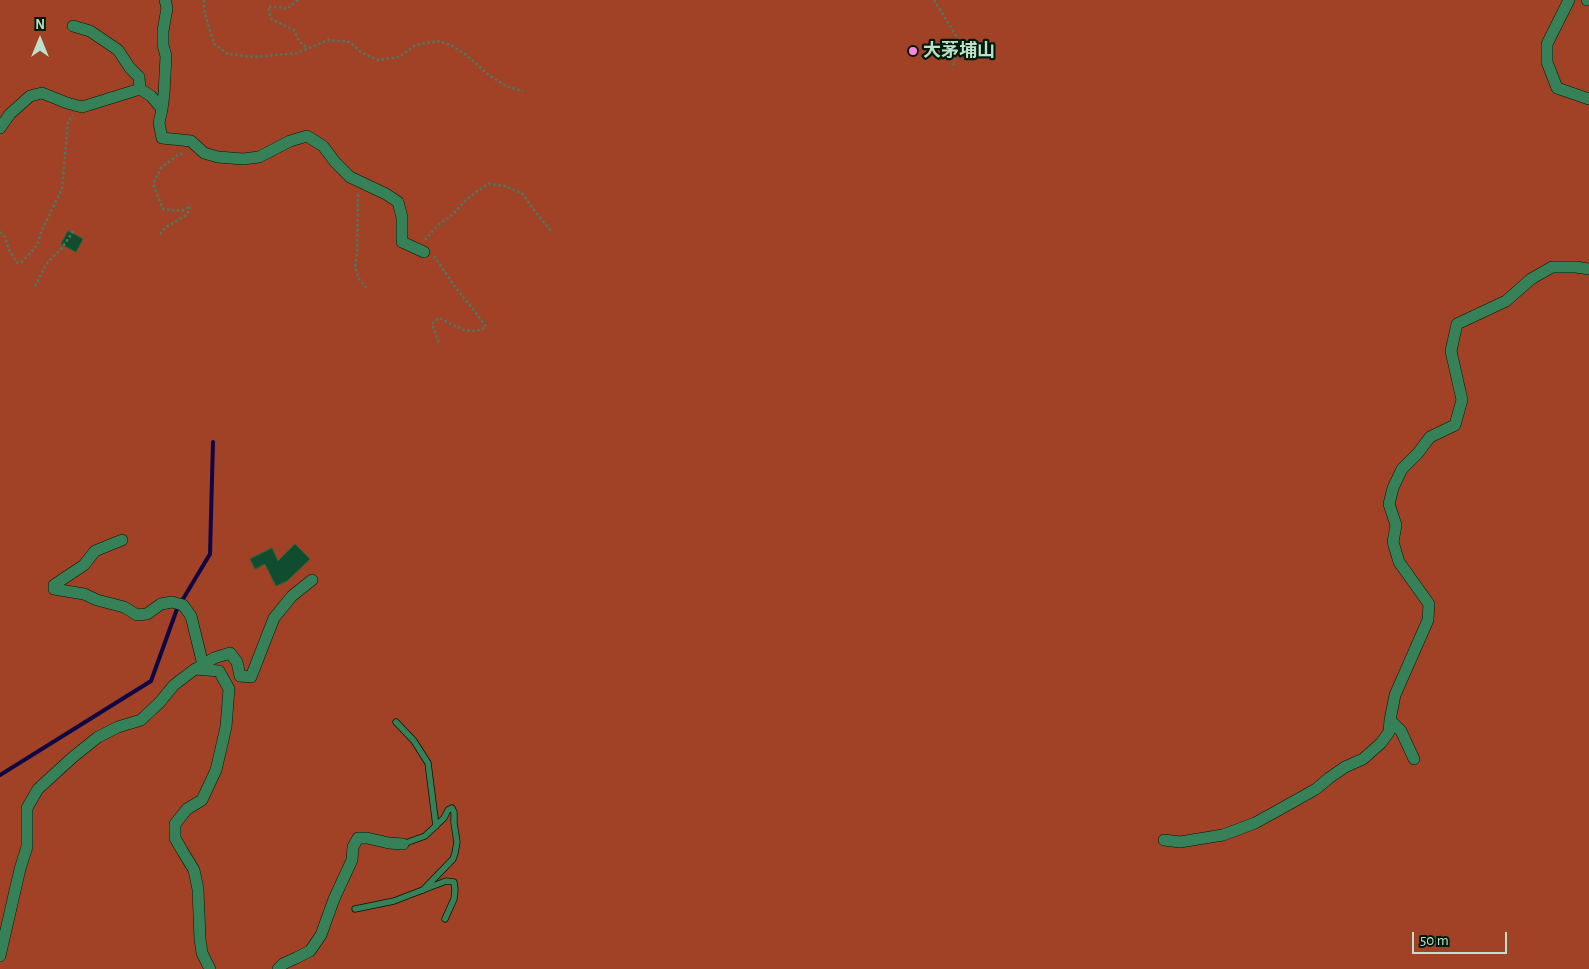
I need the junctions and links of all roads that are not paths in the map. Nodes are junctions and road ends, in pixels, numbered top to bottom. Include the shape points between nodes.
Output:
1 (165, 0) edge
2 (1569, 0) edge
3 (73, 26) dead end
4 (140, 89) junction
5 (1589, 99) edge
6 (162, 109) junction
7 (0, 128) edge
8 (422, 251) road end
9 (1589, 269) edge
10 (122, 540) dead end
11 (312, 580) dead end
12 (199, 667) junction
13 (1390, 720) junction
14 (396, 722) dead end
15 (1414, 760) dead end
16 (436, 826) junction
17 (1164, 840) dead end
18 (403, 844) joint
19 (423, 890) junction
20 (355, 909) dead end
21 (446, 918) dead end
22 (0, 956) edge
23 (210, 969) edge
24 (278, 969) edge

1 - 6 street via 163,45 166,56
2 - 5 street via 1546,44 1546,62 1557,88
3 - 4 street via 90,31 118,50 139,77
4 - 6 street
4 - 7 street via 82,106 42,93 30,96
6 - 8 street via 158,122 162,138 191,141 204,153 218,158 259,158 306,136 323,146 350,177 398,202 402,242
9 - 13 street via 1552,267 1530,279 1506,301 1457,324 1451,351 1462,400 1455,425 1430,437 1402,469 1389,504 1396,524 1393,542 1399,562 1429,604 1428,620 1396,695
10 - 12 street via 95,551 84,565 54,585 54,589 84,594 124,607 137,615 147,614 161,604 178,604 191,616
11 - 12 street via 292,596 274,618 251,677 240,676 237,662 230,653
12 - 22 street via 174,685 141,720 98,737 38,789 27,808 27,847
12 - 23 street via 219,670 229,689 226,727 216,770 202,800 187,809 176,824 176,838 194,870 202,953
13 - 15 street via 1401,731
13 - 17 street via 1389,732 1381,744 1363,759 1255,823 1222,835 1180,842
14 - 16 lane via 428,763
16 - 18 lane via 425,836
16 - 19 lane via 452,808 456,853
18 - 24 street via 358,838 321,935 310,951
19 - 20 lane via 394,901
19 - 21 lane via 446,881 454,882 454,899

